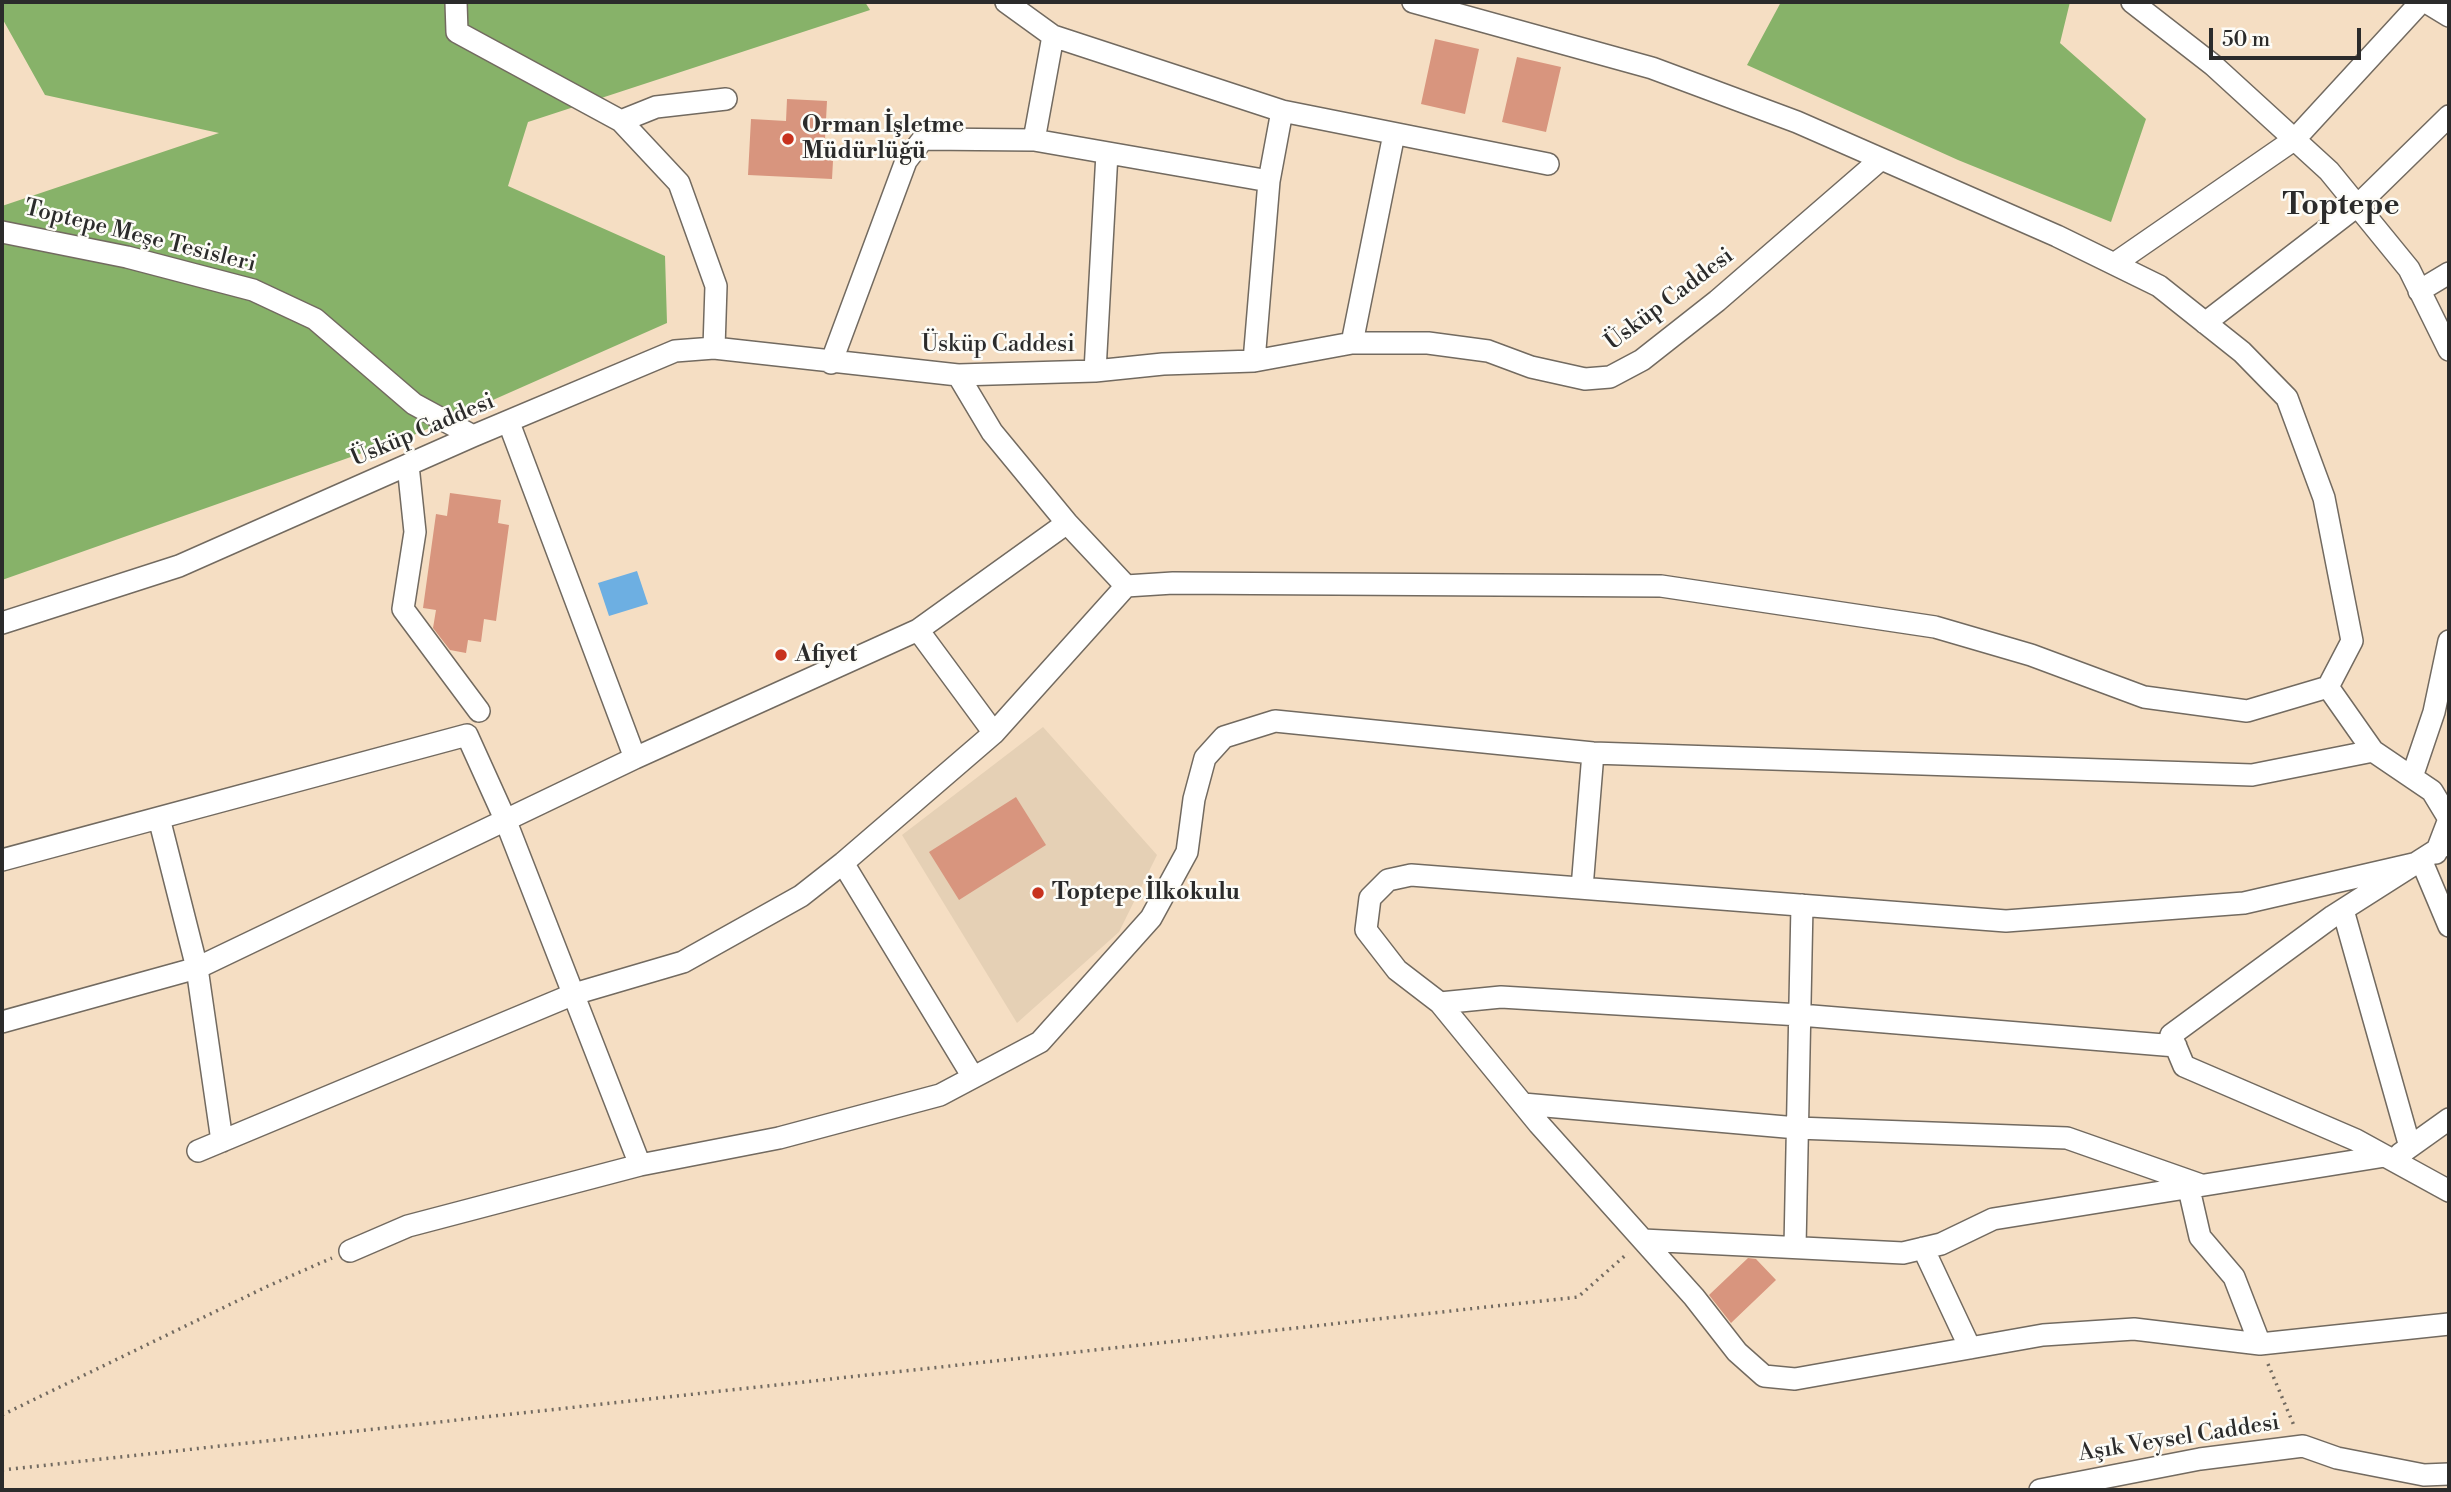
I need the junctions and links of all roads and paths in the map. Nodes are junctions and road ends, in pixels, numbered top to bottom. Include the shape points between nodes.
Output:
1 (456, 2) edge
2 (1006, 2) edge
3 (1413, 2) edge
4 (2133, 2) edge
5 (2435, 6) edge
6 (1053, 36) junction
7 (726, 99) dead end
8 (1282, 111) junction
9 (2449, 116) edge
10 (621, 121) junction
11 (1394, 134) junction
12 (2295, 139) junction
13 (1034, 140) junction
14 (1107, 153) junction
15 (1881, 159) junction
16 (1548, 164) dead end
17 (1269, 180) junction
18 (2357, 206) junction
19 (2, 232) edge
20 (2114, 264) junction
21 (2449, 273) edge
22 (2419, 291) junction
23 (2205, 323) junction
24 (1352, 343) junction
25 (714, 348) junction
26 (2449, 350) edge
27 (1254, 361) junction
28 (831, 363) junction
29 (1095, 371) junction
30 (958, 375) junction
31 (509, 423) junction
32 (473, 436) junction
33 (408, 465) junction
34 (1068, 523) junction
35 (1126, 586) junction
36 (2, 623) edge
37 (918, 630) junction
38 (2449, 641) edge
39 (2328, 687) junction
40 (479, 711) dead end
41 (994, 733) junction
42 (2373, 751) junction
43 (1593, 753) junction
44 (635, 758) junction
45 (2412, 777) junction
46 (159, 818) junction
47 (505, 819) junction
48 (2436, 852) edge
49 (2, 860) edge
50 (843, 863) junction
51 (1582, 888) junction
52 (1802, 905) junction
53 (2343, 910) junction
54 (2449, 926) edge
55 (197, 968) junction
56 (574, 994) junction
57 (1440, 1003) junction
58 (1800, 1015) junction
59 (2, 1022) edge
60 (2176, 1046) junction
61 (973, 1077) junction
62 (1523, 1104) junction
63 (2449, 1119) edge
64 (1797, 1128) junction
65 (222, 1141) junction
66 (2410, 1147) junction
67 (198, 1151) dead end
68 (2388, 1158) junction
69 (640, 1165) junction
70 (2197, 1188) junction
71 (2449, 1191) edge
72 (1643, 1240) junction
73 (1795, 1247) junction
74 (1923, 1248) junction
75 (351, 1251) joint
76 (2449, 1324) edge
77 (2260, 1343) junction
78 (1970, 1348) junction
79 (2, 1415) edge
80 (2303, 1446) junction
81 (2, 1470) edge
82 (2449, 1474) edge
83 (2426, 1483) edge
84 (2040, 1490) edge

1 - 10 street via 457,32
2 - 6 street
3 - 15 street via 1653,68
4 - 12 street via 2213,65
5 - 12 street
6 - 8 street
6 - 13 street
7 - 10 street via 656,107
8 - 11 street
8 - 17 street
9 - 18 street
10 - 25 street via 679,183 716,286
11 - 16 street
11 - 24 street
12 - 18 street
12 - 20 street
13 - 14 street
13 - 28 street via 923,139 906,160
14 - 17 street
14 - 29 street
15 - 20 street
15 - 24 street, Üsküp Caddesi via 1717,301 1642,360 1609,377 1585,379 1488,351 1428,343
17 - 27 street
18 - 22 street via 2409,269
18 - 23 street
19 - 32 street, Toptepe Meşe Tesisleri via 127,257 253,290 316,319 414,404
20 - 23 street via 2159,286
21 - 22 street
22 - 26 street
23 - 39 street via 2242,352 2287,398 2324,498 2352,641
24 - 27 street, Üsküp Caddesi
25 - 28 street, Üsküp Caddesi
25 - 31 street, Üsküp Caddesi via 675,351
27 - 29 street, Üsküp Caddesi
28 - 30 street, Üsküp Caddesi
29 - 30 street, Üsküp Caddesi
30 - 34 street via 992,432
31 - 32 street, Üsküp Caddesi
31 - 44 street
32 - 33 street, Üsküp Caddesi
33 - 36 street, Üsküp Caddesi via 179,566
33 - 40 street via 415,532 403,609
34 - 35 street
34 - 37 street
35 - 39 street via 1661,586 1935,627 2031,655 2144,697 2247,711
35 - 41 street
37 - 41 street
37 - 44 street
38 - 45 street via 2434,712
39 - 42 street
41 - 50 street
42 - 43 street via 2252,775
42 - 45 street
43 - 51 street
43 - 61 street via 1276,721 1224,737 1205,758 1187,852 1152,918 1040,1042
44 - 47 street
45 - 48 street via 2432,791 2449,819
46 - 47 street via 467,735
46 - 49 street
46 - 55 street
47 - 55 street
47 - 56 street
48 - 52 street via 2244,903 2006,921
48 - 53 street
48 - 54 street
50 - 56 street via 801,895 684,962
50 - 61 street
51 - 52 street
51 - 57 street via 1411,875 1388,880 1370,898 1366,930 1397,970
52 - 58 street
53 - 60 street via 2171,1035
53 - 66 street
55 - 59 street
55 - 65 street
56 - 65 street
56 - 69 street
57 - 58 street via 1501,997
57 - 62 street
58 - 60 street
58 - 64 street
60 - 68 street via 2184,1066
61 - 69 street via 940,1095 779,1138
62 - 64 street
62 - 72 street
63 - 66 street
64 - 70 street via 2067,1138
64 - 73 street
65 - 67 street
66 - 68 street
68 - 70 street
68 - 71 street
69 - 75 street via 408,1226
70 - 74 street via 1993,1219
70 - 77 street via 2200,1237 2234,1277
72 - 73 street
72 - 78 street via 1737,1352 1764,1376 1795,1378
72 - 81 path via 1578,1297
73 - 74 street via 1903,1253
74 - 78 street
75 - 79 path via 268,1286
76 - 77 street
77 - 78 street via 2134,1329 2043,1335
77 - 80 path
80 - 83 street, Aşık Veysel Caddesi
80 - 84 street, Aşık Veysel Caddesi via 2200,1459
82 - 83 street, Aşık Veysel Caddesi

